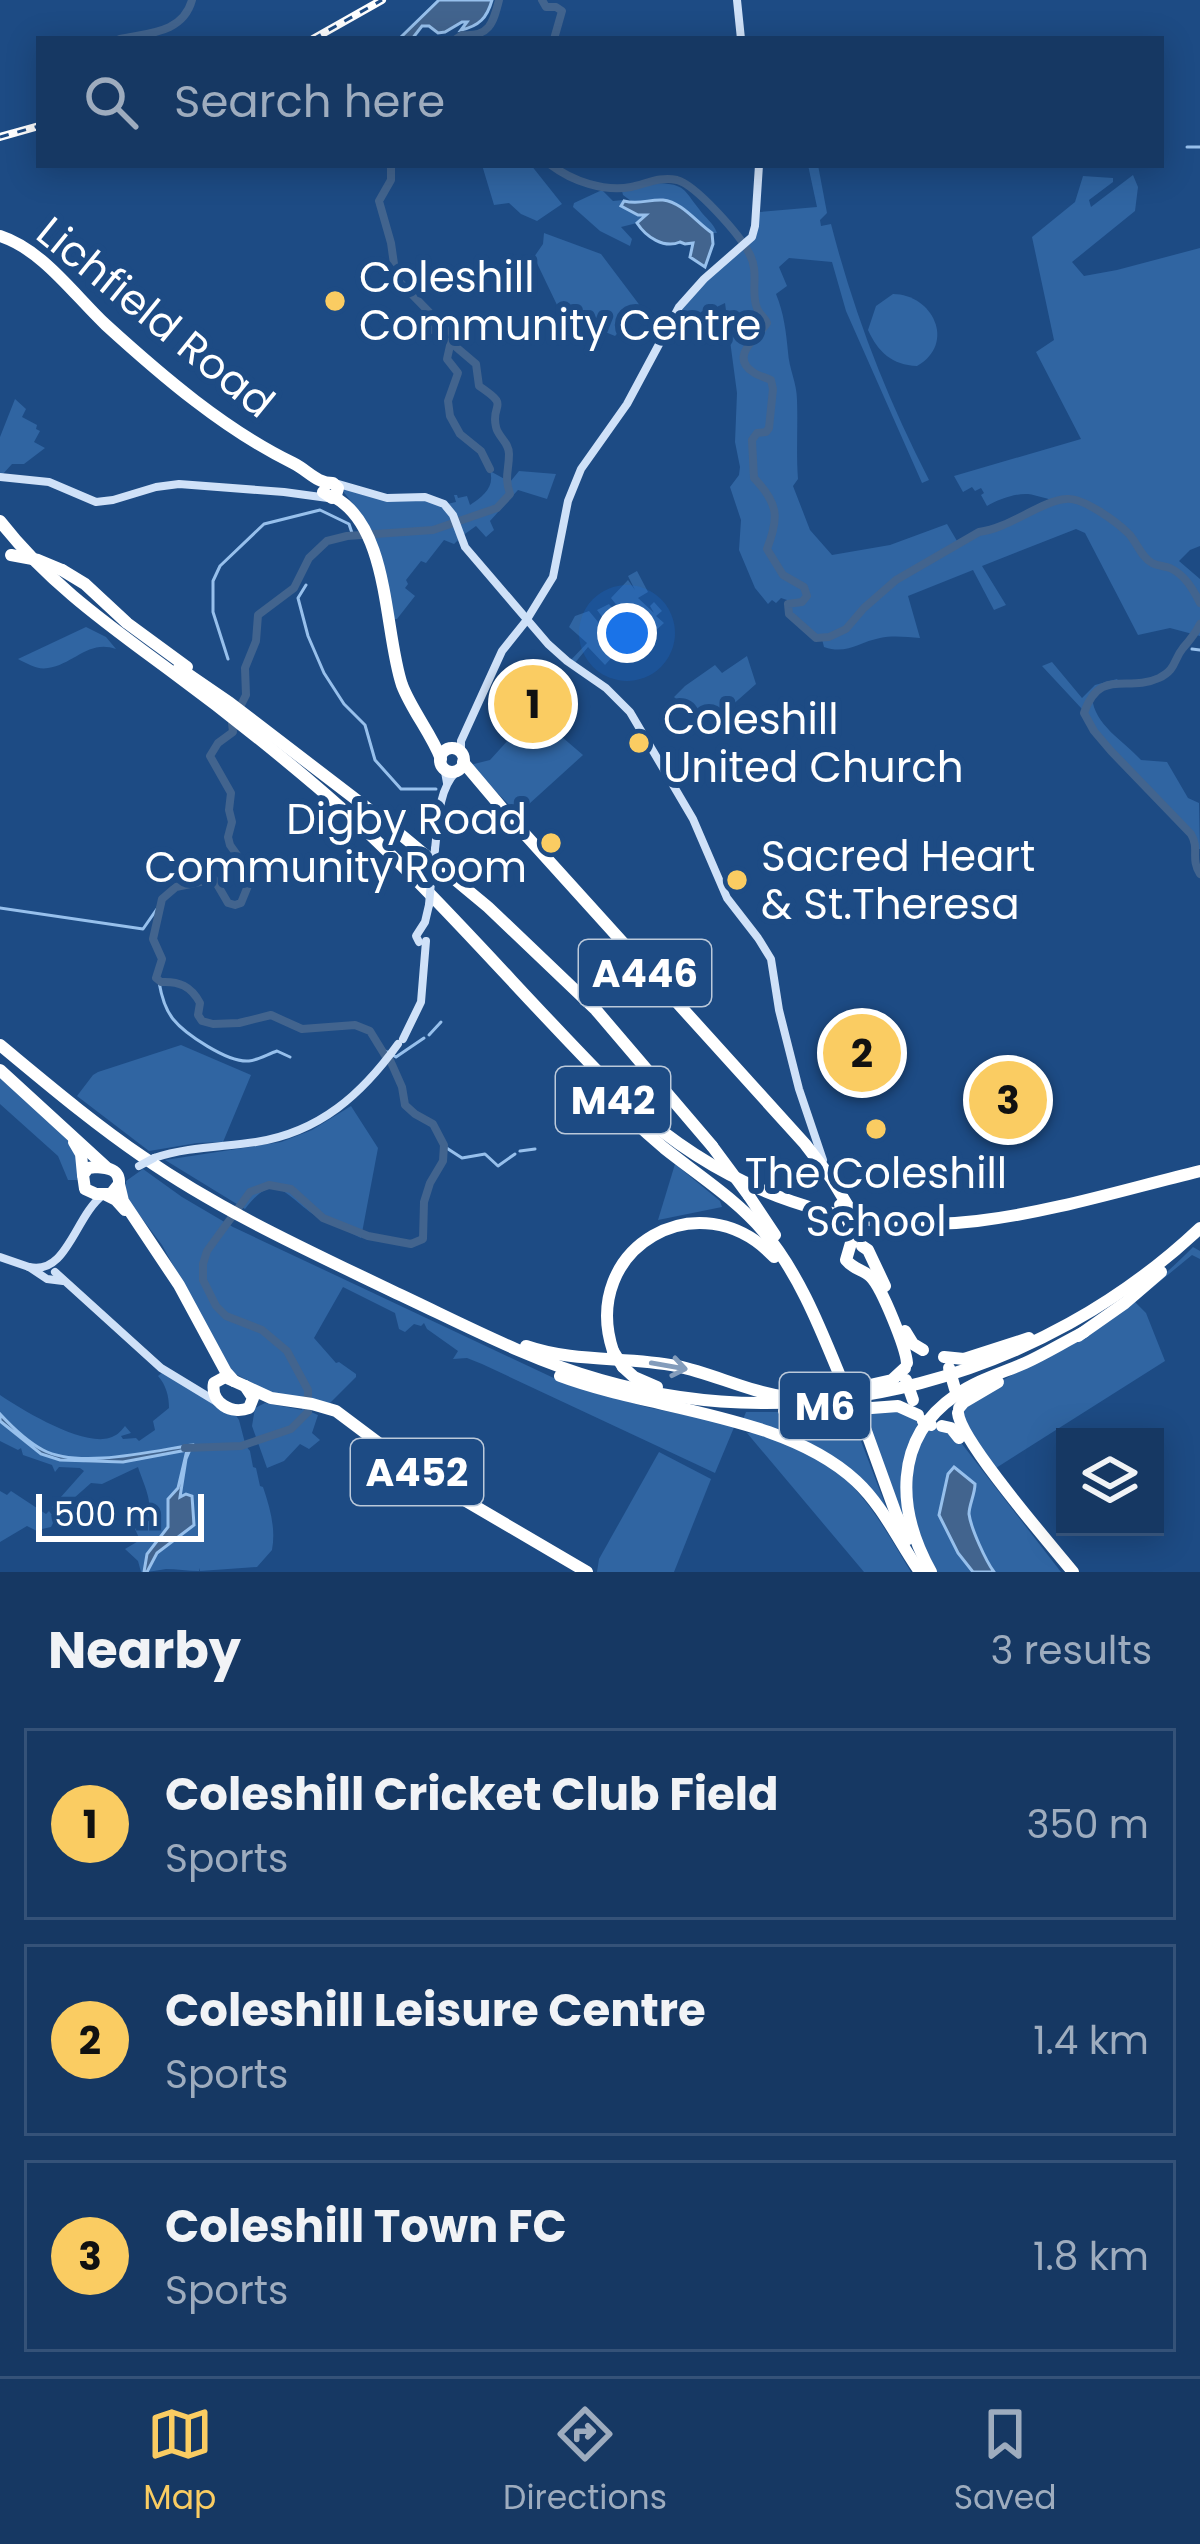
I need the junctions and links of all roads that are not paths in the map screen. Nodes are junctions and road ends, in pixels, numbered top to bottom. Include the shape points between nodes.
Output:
1 (737, 0) edge
2 (741, 36) edge
3 (759, 168) edge
4 (1, 236) edge
5 (0, 477) edge
6 (331, 491) junction
7 (0, 511) edge
8 (0, 521) edge
9 (5, 554) edge
10 (528, 619) junction
11 (229, 705) junction
12 (246, 718) junction
13 (267, 736) junction
14 (453, 761) junction
15 (323, 776) junction
16 (395, 860) junction
17 (596, 1010) junction
18 (0, 1048) edge
19 (0, 1073) edge
20 (810, 1142) junction
21 (137, 1166) junction
22 (108, 1168) junction
23 (1200, 1168) edge
24 (829, 1180) junction
25 (84, 1181) junction
26 (119, 1183) junction
27 (105, 1195) junction
28 (83, 1219) junction
29 (241, 1220) junction
30 (1200, 1233) edge
31 (860, 1249) junction
32 (0, 1257) edge
33 (1159, 1264) junction
34 (856, 1269) junction
35 (51, 1271) junction
36 (435, 1311) junction
37 (897, 1331) junction
38 (1084, 1332) junction
39 (825, 1340) junction
40 (923, 1350) junction
41 (510, 1354) junction
42 (946, 1362) junction
43 (906, 1370) junction
44 (240, 1383) junction
45 (185, 1384) junction
46 (214, 1384) junction
47 (842, 1384) junction
48 (729, 1401) junction
49 (958, 1401) junction
50 (218, 1402) junction
51 (252, 1404) junction
52 (306, 1405) junction
53 (754, 1409) junction
54 (925, 1417) junction
55 (585, 1572) edge
56 (925, 1572) edge
57 (1063, 1572) edge
58 (1073, 1572) edge

1 - 2 main road
3 - 10 main road via 755,226 679,308 581,469 553,578
4 - 6 highway, Lichfield Road / A446 via 185,395
5 - 6 main road via 52,483 99,502 183,484
6 - 10 main road, Lichfield Road via 444,504 464,545
6 - 14 highway, A446 via 368,535 401,680
7 - 11 highway, M42 via 84,599
8 - 11 highway, M42 via 81,604
9 - 11 highway, M42, bridge via 62,570
10 - 14 main road via 502,651
10 - 20 main road via 639,725 727,898 771,959
11 - 12 highway, M42
12 - 13 highway, M42
12 - 15 highway, M42
12 - 16 highway, M42
12 - 17 highway, M42 via 431,850
13 - 15 highway
13 - 23 highway via 398,855 651,1116 767,1186 856,1213 972,1216
14 - 20 highway, A446
14 - 21 main road, bridge via 424,922 421,1003 382,1066 351,1100 297,1132
14 - 24 highway, A446
15 - 17 highway, M42 via 488,907
16 - 23 highway via 647,1120 710,1165 778,1198 896,1224 973,1222
16 - 39 highway, M42 via 633,1121 764,1233
17 - 47 highway, M42, bridge via 749,1196 805,1286
18 - 29 highway, M6 via 100,1133
19 - 22 highway
19 - 25 highway via 76,1144
20 - 24 main road
20 - 24 highway, A446
21 - 22 main road
21 - 26 main road
22 - 25 highway via 92,1167
22 - 26 highway
24 - 31 highway, A446
25 - 27 highway
25 - 28 main road via 90,1201
26 - 27 highway
26 - 44 highway
27 - 28 main road
27 - 46 highway via 128,1214 176,1286 215,1360
28 - 35 main road
29 - 36 highway, M6
29 - 41 highway, M6
30 - 33 highway, M6
30 - 38 highway
30 - 53 highway, M6 via 1096,1316 989,1368 887,1397
31 - 34 highway, A446 via 847,1260
31 - 34 highway via 868,1264
31 - 40 highway, A446 via 909,1339
32 - 35 main road
33 - 42 highway, M6 via 1071,1321
33 - 48 highway, M6 via 1072,1324 955,1375 832,1400
34 - 37 highway, A446 via 875,1282
35 - 45 main road
36 -> 47 highway, M6 via 550,1353 677,1366 774,1395 804,1397
36 - 48 highway, M6 via 584,1376
37 - 43 highway, A446
37 - 47 highway, M6 via 904,1352 898,1373
38 - 49 highway
38 - 56 highway via 962,1390 924,1428 906,1498
39 - 47 highway, M42
39 - 48 highway, bridge via 783,1269 736,1229 705,1222 649,1237 608,1296 613,1351 634,1377 654,1386
40 - 42 highway
40 - 43 highway
41 - 53 highway, M6 via 649,1397
41 - 56 highway via 597,1389 722,1418 812,1451 868,1494
42 - 49 highway, bridge
43 - 47 highway, M6 via 892,1380
43 - 54 highway, A446, bridge
44 - 46 highway, A452 via 225,1377
44 - 51 highway
44 - 52 highway, A452
45 - 46 main road
45 - 50 main road
46 - 50 highway
47 - 56 highway, M42, bridge
49 - 54 highway
49 - 58 highway via 970,1441
50 - 51 highway, A452 via 239,1411
51 - 52 highway, A452
52 - 55 highway, A452 via 349,1423 436,1488
53 - 54 highway, M6 via 898,1406
54 - 57 highway, A446 via 954,1431

